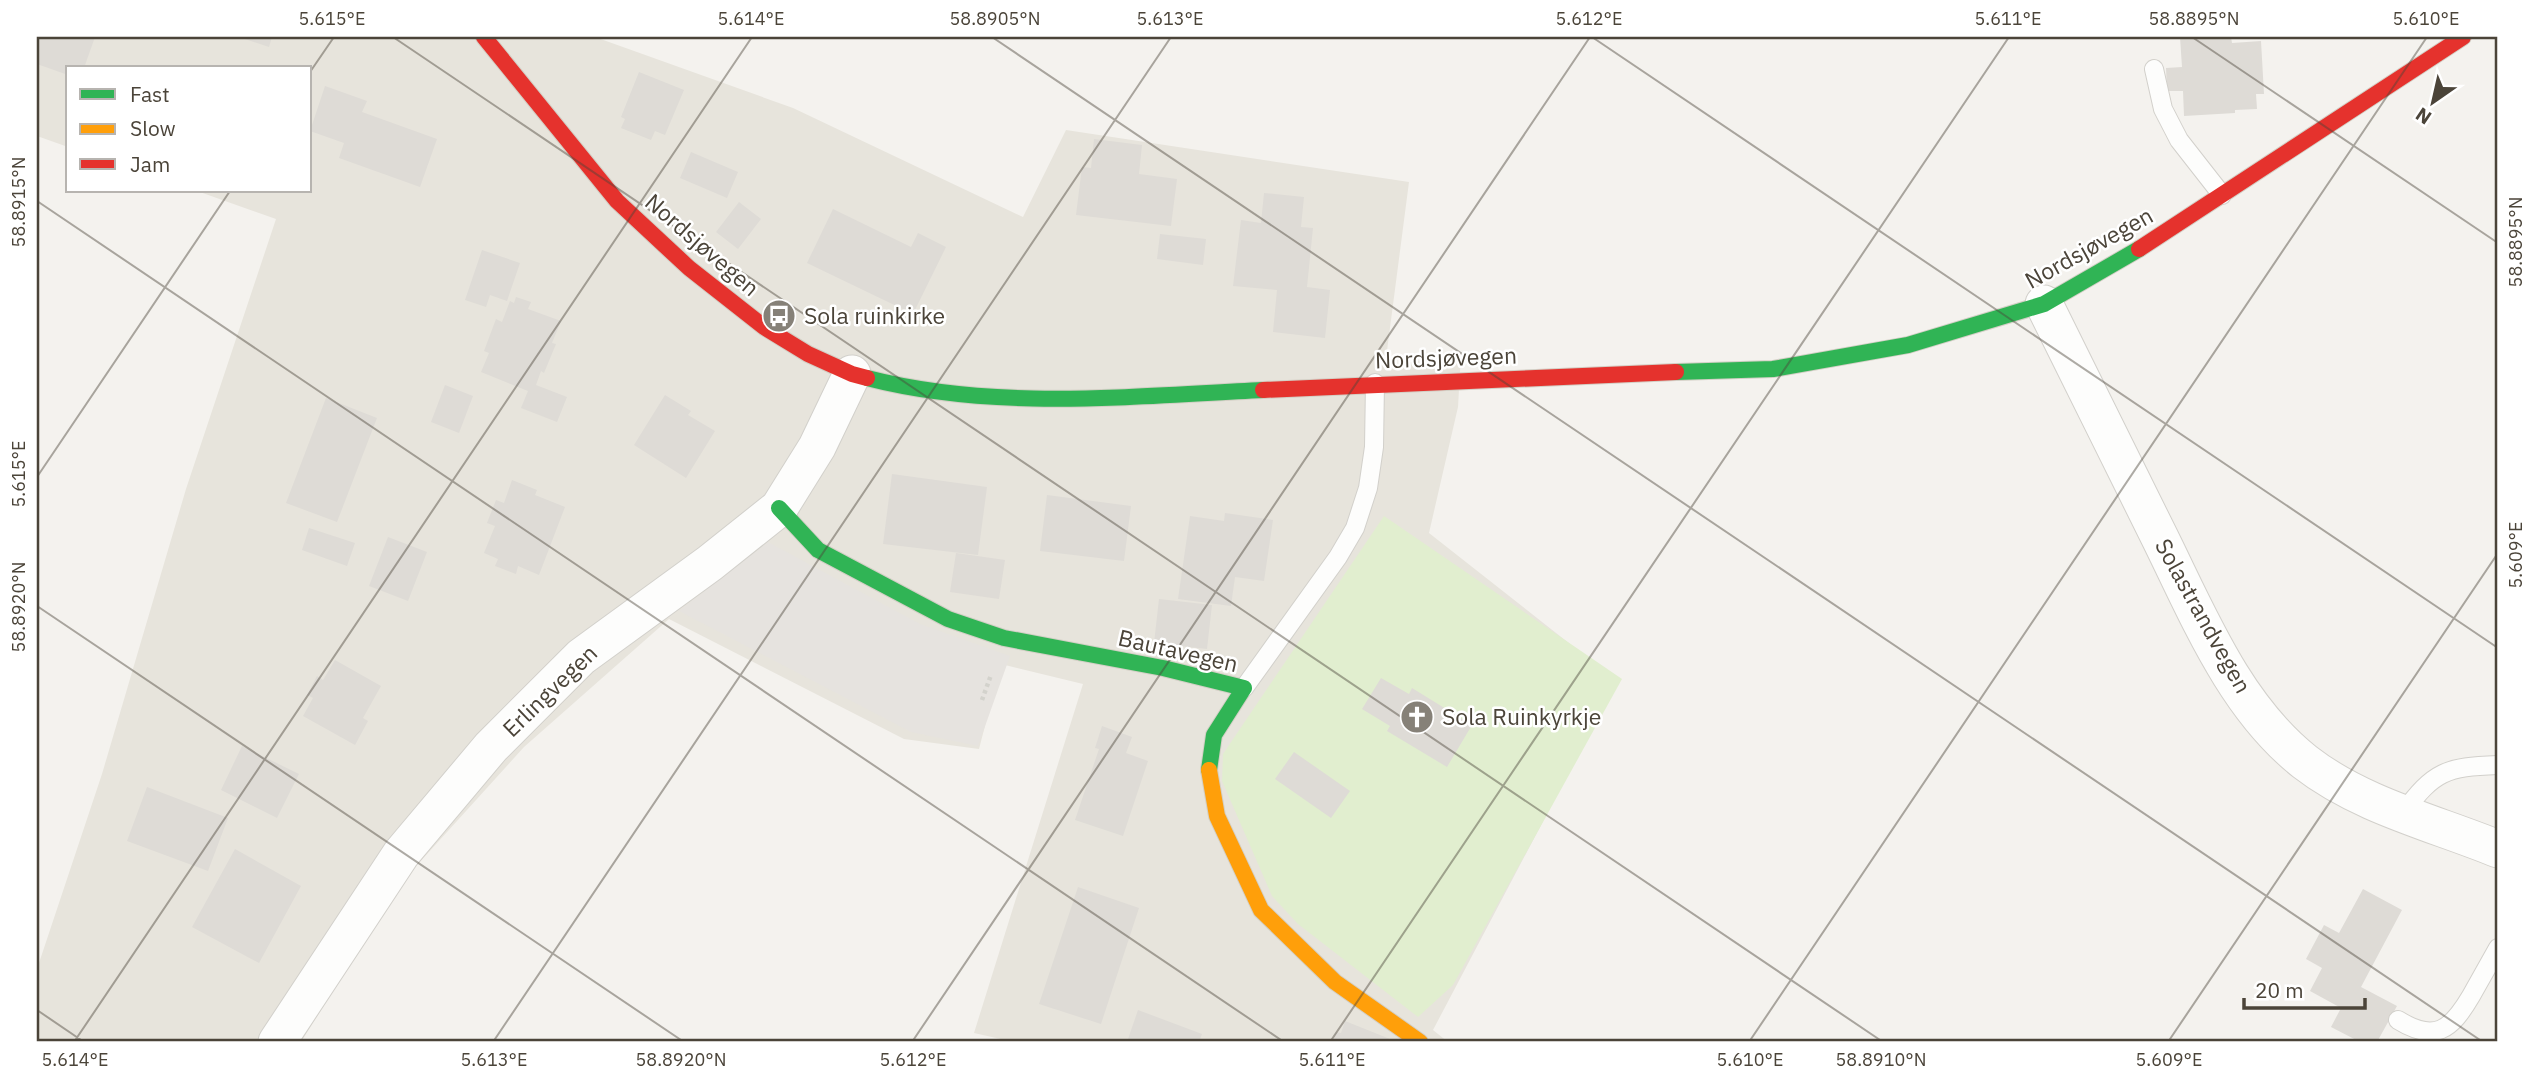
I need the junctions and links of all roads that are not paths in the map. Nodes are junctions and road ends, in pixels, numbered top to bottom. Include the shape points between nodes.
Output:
1 (484, 37) edge
2 (2454, 38) edge
3 (2154, 69) dead end
4 (2222, 195) junction
5 (2044, 304) junction
6 (852, 374) junction
7 (1376, 383) junction
8 (779, 508) junction
9 (1244, 688) junction
10 (2498, 765) edge
11 (2403, 813) junction
12 (2498, 849) edge
13 (2498, 948) edge
14 (2398, 1020) dead end
15 (276, 1042) edge
16 (1420, 1042) edge

1 - 6 street, Nordsjøvegen via 617,201 689,268 764,327
2 - 4 street, Nordsjøvegen
3 - 4 lane via 2168,120
4 - 5 street, Nordsjøvegen
5 - 7 street, Nordsjøvegen via 1908,345 1773,369
5 - 11 street, Solastrandvegen via 2235,682 2270,730 2306,763
6 - 7 street, Nordsjøvegen via 902,387 970,396 1089,398
6 - 8 street, Erlingvegen via 817,447
7 - 9 lane via 1374,447 1368,488 1355,527
8 - 9 street, Bautavegen via 818,550 948,619 1004,638
8 - 15 street, Erlingvegen via 581,657 491,747 401,854
9 - 16 street, Bautavegen via 1214,735 1208,775 1217,816 1261,910 1335,982
10 - 11 lane via 2442,773 2422,787
11 - 12 street, Solastrandvegen
13 - 14 lane via 2447,1028 2415,1030

